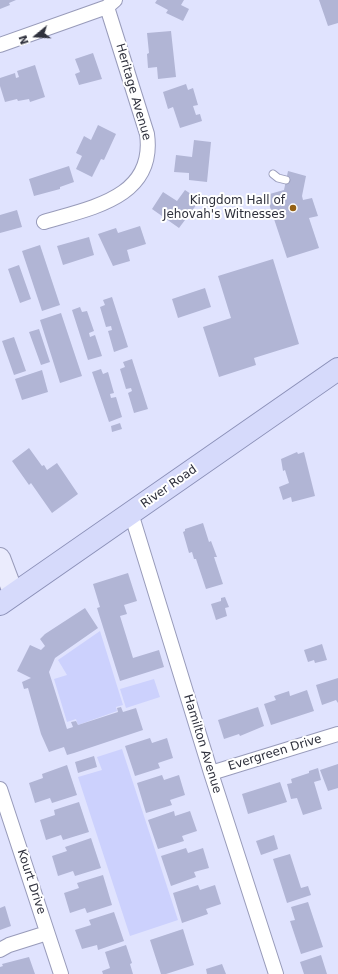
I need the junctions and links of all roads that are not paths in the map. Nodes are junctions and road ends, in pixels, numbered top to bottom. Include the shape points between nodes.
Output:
1 (111, 3) edge
2 (0, 45) edge
3 (274, 174) dead end
4 (286, 180) dead end
5 (44, 222) dead end
6 (338, 369) edge
7 (131, 513) junction
8 (0, 558) edge
9 (7, 600) edge
10 (338, 734) edge
11 (211, 773) junction
12 (0, 789) edge
13 (47, 933) junction
14 (0, 950) edge
15 (61, 974) edge
16 (276, 974) edge

1 - 2 street
1 - 5 street, Heritage Avenue via 147,134 149,144 146,162 130,187 112,199
3 - 4 lane
6 - 7 main road, River Road
7 - 9 main road, River Road
7 - 11 street, Hamilton Avenue
8 - 9 street
10 - 11 street, Evergreen Drive
11 - 16 street, Hamilton Avenue
12 - 13 street, Kourt Drive
13 - 14 street
13 - 15 street, Kourt Drive

